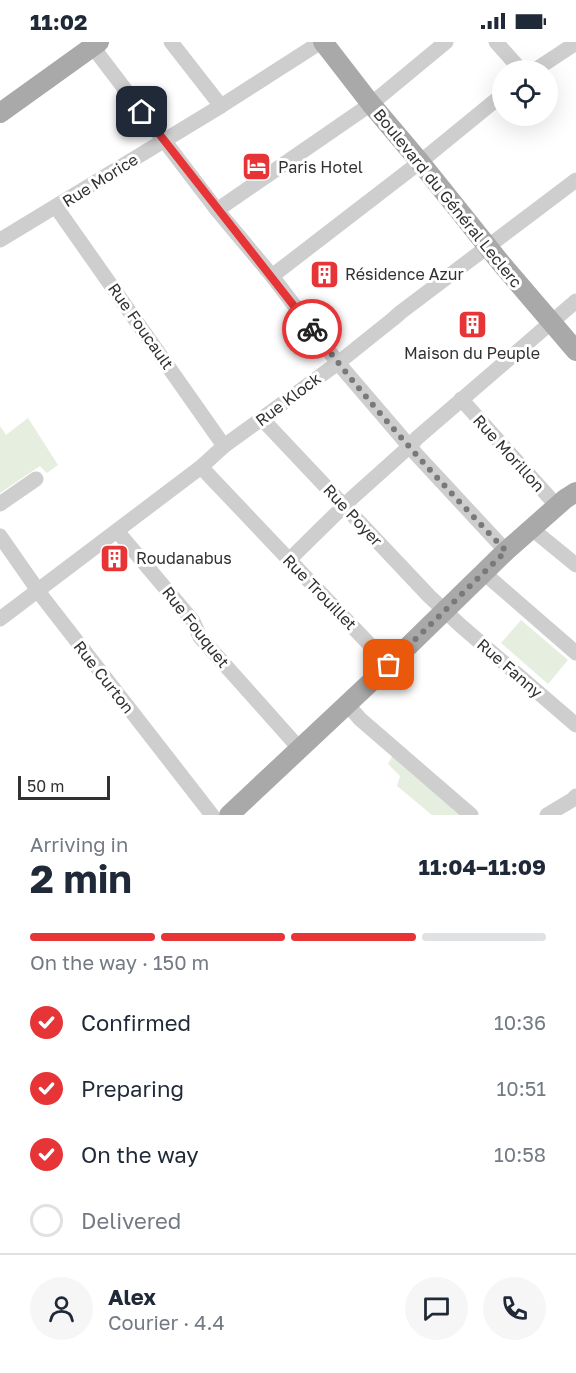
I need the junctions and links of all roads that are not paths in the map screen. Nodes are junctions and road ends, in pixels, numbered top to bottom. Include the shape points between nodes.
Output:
1 (171, 42) edge
2 (322, 42) edge
3 (446, 42) edge
4 (496, 42) edge
5 (576, 43) edge
6 (93, 44) edge
7 (512, 60) edge
8 (550, 60) edge
9 (492, 103) edge
10 (371, 104) junction
11 (221, 106) junction
12 (0, 113) edge
13 (163, 140) junction
14 (420, 162) junction
15 (576, 180) edge
16 (56, 207) junction
17 (217, 210) junction
18 (0, 240) edge
19 (488, 246) junction
20 (272, 276) junction
21 (576, 301) edge
22 (552, 322) junction
23 (576, 351) edge
24 (338, 363) junction
25 (460, 399) junction
26 (262, 419) junction
27 (224, 446) junction
28 (410, 446) junction
29 (201, 467) junction
30 (36, 479) dead end
31 (569, 495) edge
32 (0, 504) edge
33 (344, 506) junction
34 (532, 529) junction
35 (117, 531) junction
36 (0, 537) edge
37 (506, 551) junction
38 (289, 560) junction
39 (576, 565) edge
40 (484, 573) junction
41 (38, 590) junction
42 (444, 610) junction
43 (0, 619) edge
44 (576, 653) edge
45 (389, 665) junction
46 (347, 704) junction
47 (576, 725) edge
48 (299, 748) junction
49 (576, 796) edge
50 (212, 815) edge
51 (229, 815) edge
52 (471, 815) edge
53 (547, 815) edge

1 - 11 street
2 - 10 main road, Boulevard du Général Leclerc
2 - 11 street, Rue Morice
3 - 10 street
4 - 7 street
5 - 8 street
6 - 12 main road
6 - 13 street
9 - 14 street
10 - 14 main road, Boulevard du Général Leclerc
10 - 17 street
11 - 13 street, Rue Morice
13 - 16 street, Rue Morice
13 - 17 street
14 - 19 main road, Boulevard du Général Leclerc
14 - 20 street
15 - 19 street, Rue Klock
16 - 18 street, Rue Morice
16 - 27 street, Rue Foucault
17 - 20 street
19 - 22 main road, Boulevard du Général Leclerc
19 - 24 street, Rue Klock
20 - 24 street
21 - 22 street
22 - 23 main road, Boulevard du Général Leclerc
22 - 25 street
24 - 26 street, Rue Klock
24 - 28 street
25 - 28 street
25 - 31 street, Rue Morillon
26 - 27 street, Rue Klock
26 - 33 street, Rue Poyer
27 - 29 street, Rue Klock
28 - 33 street
28 - 37 street
29 - 35 street, Rue Klock
29 - 38 street, Rue Trouillet
30 - 32 street
31 - 34 main road
33 - 38 street
33 - 42 street, Rue Poyer
34 - 37 main road
34 - 39 street
35 - 41 street, Rue Klock
35 - 48 street, Rue Fouquet via 193,621 200,637
36 - 41 street, Rue Curton
37 - 40 main road
38 - 45 street, Rue Trouillet
40 - 42 main road
40 - 44 street
41 - 43 street, Rue Klock
41 - 50 street, Rue Curton
42 - 45 main road
42 - 47 street, Rue Fanny
45 - 46 main road
46 - 48 main road
46 - 52 street
48 - 51 main road
49 - 53 street

